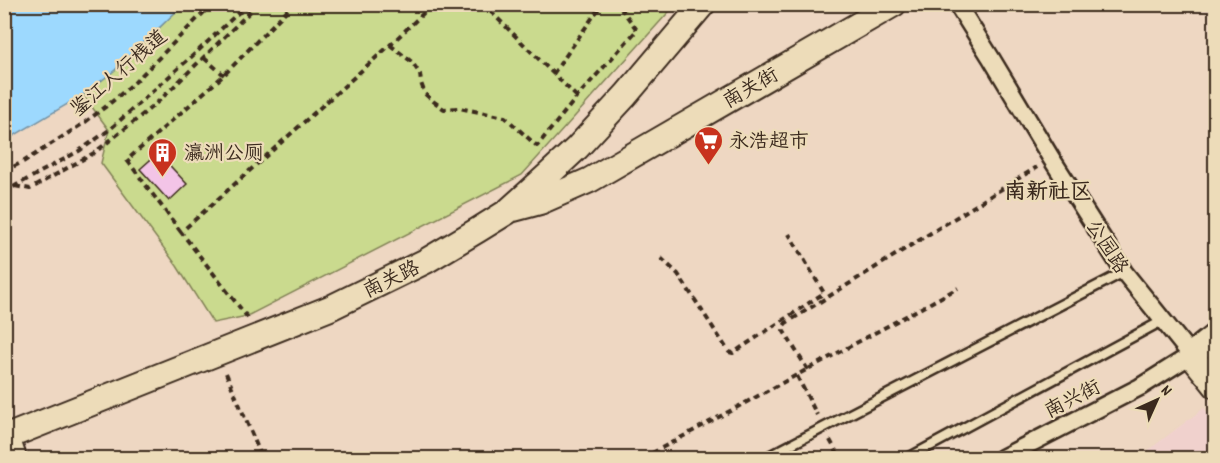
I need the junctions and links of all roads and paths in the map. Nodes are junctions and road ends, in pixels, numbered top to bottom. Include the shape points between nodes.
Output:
1 (212, 4) edge
2 (244, 4) edge
3 (253, 4) edge
4 (258, 4) edge
5 (293, 4) edge
6 (433, 4) edge
7 (483, 4) edge
8 (602, 4) edge
9 (618, 4) edge
10 (703, 4) edge
11 (894, 4) edge
12 (957, 4) edge
13 (238, 13) junction
14 (390, 45) junction
15 (204, 58) junction
16 (553, 74) junction
17 (224, 75) junction
18 (577, 97) junction
19 (1051, 158) junction
20 (4, 171) edge
21 (15, 186) junction
22 (4, 192) edge
23 (507, 212) junction
24 (181, 232) junction
25 (789, 234) dead end
26 (661, 258) dead end
27 (1124, 272) junction
28 (958, 288) dead end
29 (1162, 321) junction
30 (779, 322) junction
31 (783, 328) junction
32 (261, 335) junction
33 (1215, 335) edge
34 (218, 353) junction
35 (1191, 355) junction
36 (808, 370) junction
37 (1215, 386) edge
38 (8, 445) edge
39 (1006, 458) edge
40 (262, 459) edge
41 (643, 459) edge
42 (765, 459) edge
43 (908, 459) edge

1 - 20 path, 鉴江人行栈道 via 108,105
2 - 13 path
3 - 13 path
4 - 15 path
5 - 17 path
6 - 14 path
7 - 16 path
8 - 16 path
9 - 18 path via 637,30
10 - 23 street, 南关路 via 626,95
11 - 23 street, 南关街 via 590,180
12 - 19 street, 公园路
13 - 21 path via 109,130
14 - 18 path via 412,62 425,94 444,109 505,117 537,146
14 - 24 path
15 - 17 path
15 - 21 path via 160,100 94,153 30,189
16 - 18 path
17 - 24 path via 127,160
19 - 27 street, 公园路
19 - 31 path
21 - 22 path
23 - 32 street, 南关路 via 426,261 330,308
24 - 32 path
25 - 30 path via 824,293
26 - 30 path via 678,274 729,352 737,352
27 - 29 street, 公园路
27 - 42 lane
28 - 36 path
29 - 35 street, 公园路
29 - 43 lane
30 - 31 path
31 - 36 path
32 - 34 street, 南关路
33 - 35 street
34 - 38 street, 南关路
34 - 40 path
35 - 37 street, 公园路
35 - 39 street, 南兴街 via 1140,387
36 - 41 path

